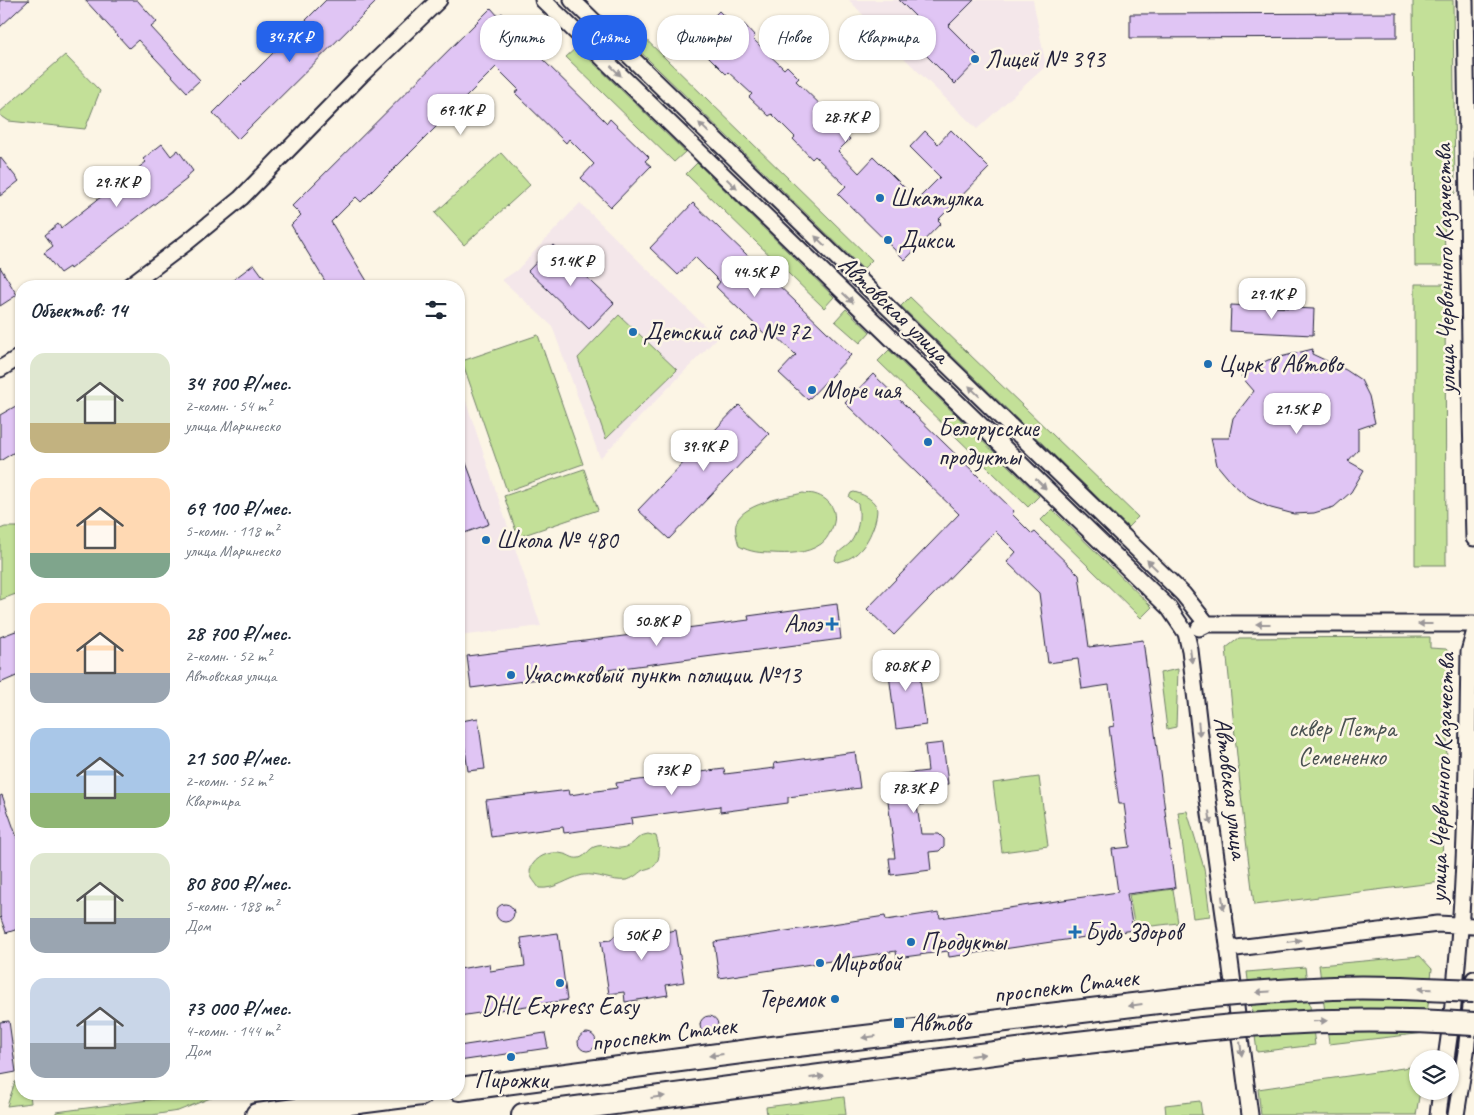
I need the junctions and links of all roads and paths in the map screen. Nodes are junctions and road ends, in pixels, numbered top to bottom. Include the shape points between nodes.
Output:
1 (439, 0) edge
2 (543, 0) edge
3 (572, 0) edge
4 (1466, 0) edge
5 (137, 280) edge
6 (15, 360) edge
7 (0, 369) edge
8 (1474, 538) edge
9 (1207, 624) junction
10 (1474, 624) edge
11 (1186, 633) junction
12 (1474, 634) edge
13 (1467, 925) edge
14 (1228, 949) junction
15 (1474, 979) edge
16 (1474, 991) edge
17 (1474, 1024) edge
18 (1447, 1050) edge
19 (465, 1088) edge
20 (374, 1100) edge
21 (1440, 1100) edge
22 (257, 1115) edge
23 (523, 1115) edge
24 (1250, 1115) edge
25 (1438, 1115) edge
26 (1456, 1115) edge

1 - 5 street via 241,198
2 -> 11 street, Автовская улица via 1169,608
9 -> 3 street, Автовская улица via 1183,594
4 - 8 street, улица Червонного Казачества
6 - 7 street
10 -> 9 street
9 - 11 street
11 -> 14 street, Автовская улица
12 - 13 street, улица Червонного Казачества via 1469,652
14 -> 13 street via 1438,924
13 - 18 street, улица Червонного Казачества
14 -> 24 street, Автовская улица
15 - 26 street
16 -> 19 main road, проспект Стачек, bridge via 1335,988 1251,993 774,1048
23 -> 17 main road, bridge via 1033,1048 1252,1024 1323,1020
20 - 22 main road
21 - 25 street

